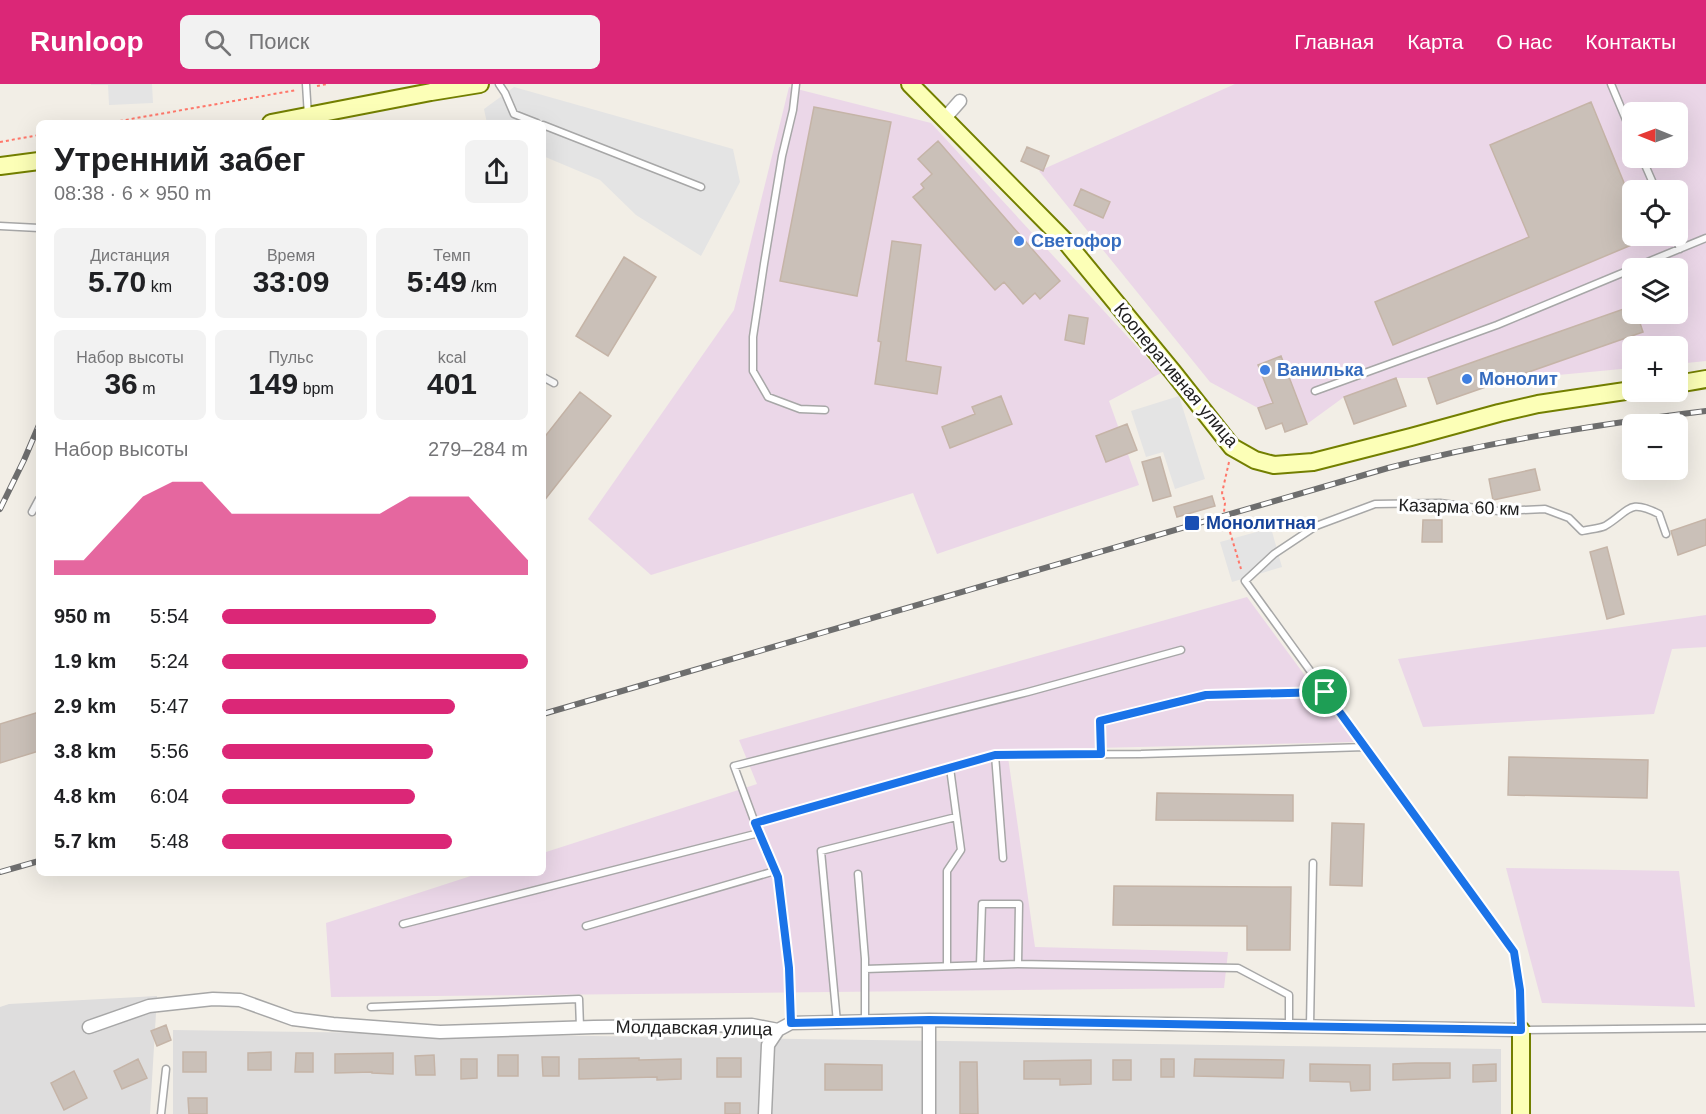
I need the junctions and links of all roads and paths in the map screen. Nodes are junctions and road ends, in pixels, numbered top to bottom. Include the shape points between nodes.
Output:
1 (327, 84) edge
2 (480, 84) edge
3 (499, 84) edge
4 (796, 84) edge
5 (910, 84) edge
6 (1611, 84) edge
7 (306, 86) edge
8 (431, 88) edge
9 (960, 101) dead end
10 (1622, 110) edge
11 (308, 116) junction
12 (945, 118) junction
13 (124, 120) edge
14 (287, 120) edge
15 (529, 120) edge
16 (546, 126) edge
17 (36, 136) edge
18 (0, 142) edge
19 (36, 161) edge
20 (0, 166) edge
21 (701, 187) dead end
22 (0, 226) edge
23 (36, 228) edge
24 (1706, 238) edge
25 (1679, 246) edge
26 (1680, 249) junction
27 (1658, 258) edge
28 (1622, 273) edge
29 (546, 379) edge
30 (1706, 380) edge
31 (1688, 382) edge
32 (554, 383) dead end
33 (1315, 391) dead end
34 (1622, 391) edge
35 (825, 410) dead end
36 (1232, 447) junction
37 (36, 505) edge
38 (32, 512) dead end
39 (1666, 534) dead end
40 (1245, 581) junction
41 (1181, 650) dead end
42 (1325, 692) junction
43 (1365, 747) junction
44 (1101, 754) junction
45 (995, 755) junction
46 (950, 768) junction
47 (956, 817) junction
48 (755, 823) junction
49 (759, 833) junction
50 (1002, 858) dead end
51 (1312, 863) dead end
52 (775, 871) junction
53 (858, 874) dead end
54 (403, 924) dead end
55 (586, 926) dead end
56 (1018, 964) junction
57 (980, 965) junction
58 (947, 966) junction
59 (865, 969) junction
60 (371, 1007) dead end
61 (929, 1020) junction
62 (837, 1022) junction
63 (865, 1022) junction
64 (791, 1023) junction
65 (1289, 1026) junction
66 (89, 1027) dead end
67 (1310, 1027) junction
68 (580, 1028) junction
69 (1706, 1028) edge
70 (778, 1030) junction
71 (1521, 1030) junction
72 (166, 1069) dead end
73 (162, 1114) edge
74 (765, 1114) edge
75 (929, 1114) edge
76 (1521, 1114) edge

1 - 7 path
2 - 8 street
3 - 15 lane via 514,114
4 - 35 lane via 753,337 753,371 768,397 800,409
5 - 12 street, Кооперативная улица
6 - 10 lane
7 - 11 lane
7 - 13 path
8 - 11 street
9 - 12 street
11 - 14 street
12 - 36 street, Кооперативная улица via 1066,242
16 - 21 lane
17 - 18 path
19 - 20 street
22 - 23 lane
24 - 26 lane
25 - 26 lane
26 - 27 lane
28 - 33 lane via 1497,325
29 - 32 lane
30 - 31 street
34 - 36 street, Кооперативная улица via 1538,404 1313,462 1274,465
36 - 40 path via 1222,492 1224,512
37 - 38 lane
39 - 40 lane, Казарма 60 км via 1659,514 1644,506 1632,506 1603,527 1582,531 1569,518 1545,508 1498,511 1440,503 1375,504 1316,526 1274,554
40 - 42 lane
41 - 48 lane via 735,766
42 - 43 lane
42 - 44 lane via 1206,695 1100,721
43 - 44 lane
43 - 71 lane via 1514,952
44 - 45 lane
45 - 46 lane
45 - 50 lane
46 - 47 lane
46 - 48 lane
47 - 58 lane via 961,850 947,871
47 - 62 lane via 821,851
48 - 49 lane
49 - 52 lane
49 - 54 lane
51 - 67 lane
52 - 55 lane
52 - 64 lane via 789,968
53 - 59 lane
56 - 57 lane
56 - 57 lane via 1019,904 982,904
56 - 65 lane via 1238,968 1289,995
57 - 58 lane
58 - 59 lane
59 - 63 lane
60 - 68 lane via 579,999
61 - 63 street, Молдавская улица
61 - 65 street, Молдавская улица
61 - 75 street
62 - 63 street, Молдавская улица
62 - 64 street, Молдавская улица
64 - 70 street, Молдавская улица
65 - 67 street, Молдавская улица
66 - 68 street, Молдавская улица via 148,1006 213,999 240,1000 293,1019 333,1024 440,1032
67 - 71 street, Молдавская улица
68 - 70 street, Молдавская улица via 752,1025
69 - 71 lane
70 - 74 street via 768,1046
71 - 76 street
72 - 73 lane

